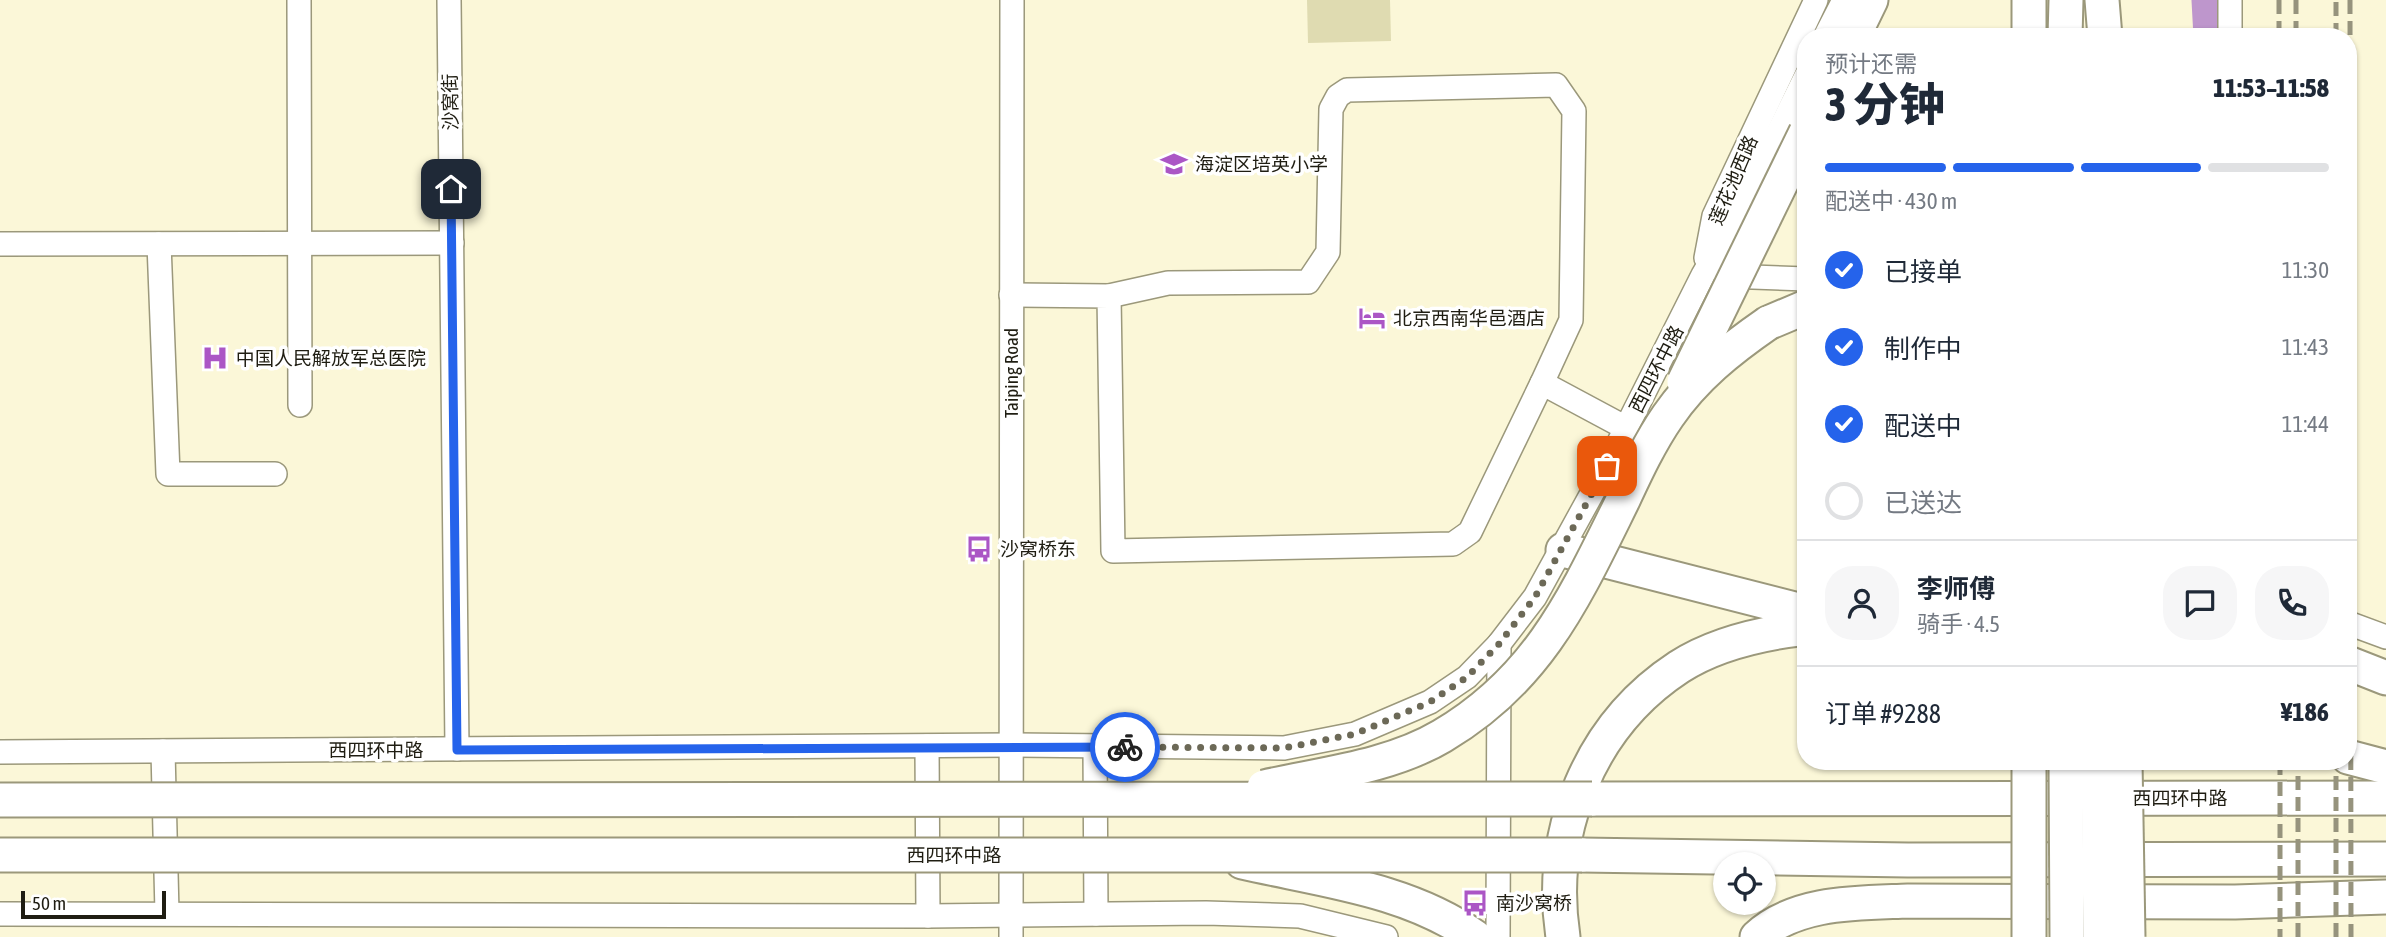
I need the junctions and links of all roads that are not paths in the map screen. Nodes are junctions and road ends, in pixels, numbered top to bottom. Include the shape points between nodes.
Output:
1 (299, 0) edge
2 (449, 0) edge
3 (1012, 0) edge
4 (1816, 0) edge
5 (1843, 0) edge
6 (1871, 0) edge
7 (2029, 0) edge
8 (2066, 0) edge
9 (2102, 0) edge
10 (2230, 0) edge
11 (1803, 28) edge
12 (1829, 28) edge
13 (1857, 28) edge
14 (2029, 28) edge
15 (2065, 28) edge
16 (2104, 28) edge
17 (2230, 28) edge
18 (1797, 40) edge
19 (1797, 94) edge
20 (1797, 150) edge
21 (452, 243) junction
22 (0, 244) edge
23 (159, 244) junction
24 (301, 244) junction
25 (1703, 275) junction
26 (1797, 279) edge
27 (1011, 295) junction
28 (1109, 296) junction
29 (1797, 311) edge
30 (1542, 383) junction
31 (300, 405) dead end
32 (1667, 417) junction
33 (1626, 428) junction
34 (275, 474) dead end
35 (1563, 550) junction
36 (1797, 610) edge
37 (2357, 626) edge
38 (1797, 629) edge
39 (2386, 637) edge
40 (1499, 644) junction
41 (2357, 667) edge
42 (2386, 678) edge
43 (927, 746) junction
44 (1011, 746) junction
45 (1095, 747) junction
46 (457, 750) junction
47 (163, 751) junction
48 (0, 752) edge
49 (2357, 759) edge
50 (2386, 767) edge
51 (2029, 770) edge
52 (2066, 770) edge
53 (2098, 770) edge
54 (2125, 770) edge
55 (2386, 798) edge
56 (0, 800) edge
57 (1207, 801) junction
58 (0, 855) edge
59 (1209, 855) junction
60 (2386, 859) edge
61 (2386, 897) edge
62 (2029, 902) junction
63 (167, 913) junction
64 (0, 914) edge
65 (1096, 914) junction
66 (928, 916) junction
67 (1011, 926) edge
68 (1386, 937) edge
69 (1475, 937) edge
70 (1498, 937) edge
71 (1563, 937) edge
72 (1757, 937) edge
73 (2023, 937) edge
74 (2029, 937) edge
75 (2067, 937) edge
76 (2100, 937) edge
77 (2128, 937) edge

1 - 24 street
2 - 21 street, 沙窝街
3 - 27 street, Taiping Road
4 - 11 street, 莲花池西路
5 - 12 street
6 - 13 highway
7 - 14 highway
8 - 15 highway
9 - 16 highway
10 - 17 street
18 - 25 street, 莲花池西路 via 1714,216
19 - 25 street, 莲花池西路
20 - 32 highway, bridge
21 - 24 street
21 - 46 street, 沙窝街
22 - 23 street
23 - 24 street
23 - 34 street via 168,474
24 - 31 street
25 - 26 street
25 - 33 street, 西四环中路
27 - 28 street
27 - 44 street, Taiping Road
28 - 30 street via 1113,551 1454,544 1469,533
28 - 30 street via 1168,283 1308,282 1328,252 1331,109 1347,90 1556,85 1574,111 1571,320
29 - 32 highway, bridge via 1768,323 1734,347 1699,377
30 - 33 street
32 - 57 highway, bridge via 1556,630 1486,705 1441,736 1396,756
33 - 35 street, 西四环中路
35 - 36 highway
35 - 40 street, 西四环中路
37 - 39 street
38 - 71 highway via 1725,646 1680,667 1638,699 1604,740 1580,782 1566,827 1559,877
40 - 45 street, 西四环中路 via 1467,677 1430,702 1355,734 1284,748
40 - 70 street
41 - 42 highway
43 - 44 street, 西四环中路
43 - 46 street, 西四环中路
43 - 66 street
44 - 45 street, 西四环中路
44 - 67 street, Taiping Road
45 - 65 street
46 - 47 street, 西四环中路
47 - 48 street, 西四环中路
47 - 63 street
49 - 50 highway
51 - 62 highway, bridge
52 - 75 highway, bridge
53 - 76 highway, bridge
54 - 77 highway, bridge
55 - 57 highway, 西四环中路, bridge
56 - 57 highway, bridge
58 - 59 highway, 西四环中路, bridge
59 - 60 highway, 西四环中路, bridge
59 - 69 highway, bridge via 1390,895 1455,923
61 - 72 highway via 2235,902 1908,901 1822,908 1792,916
62 - 73 highway, bridge
62 - 74 highway, bridge
63 - 64 street
63 - 66 street
65 - 67 street
65 - 68 street via 1300,916
66 - 67 street

